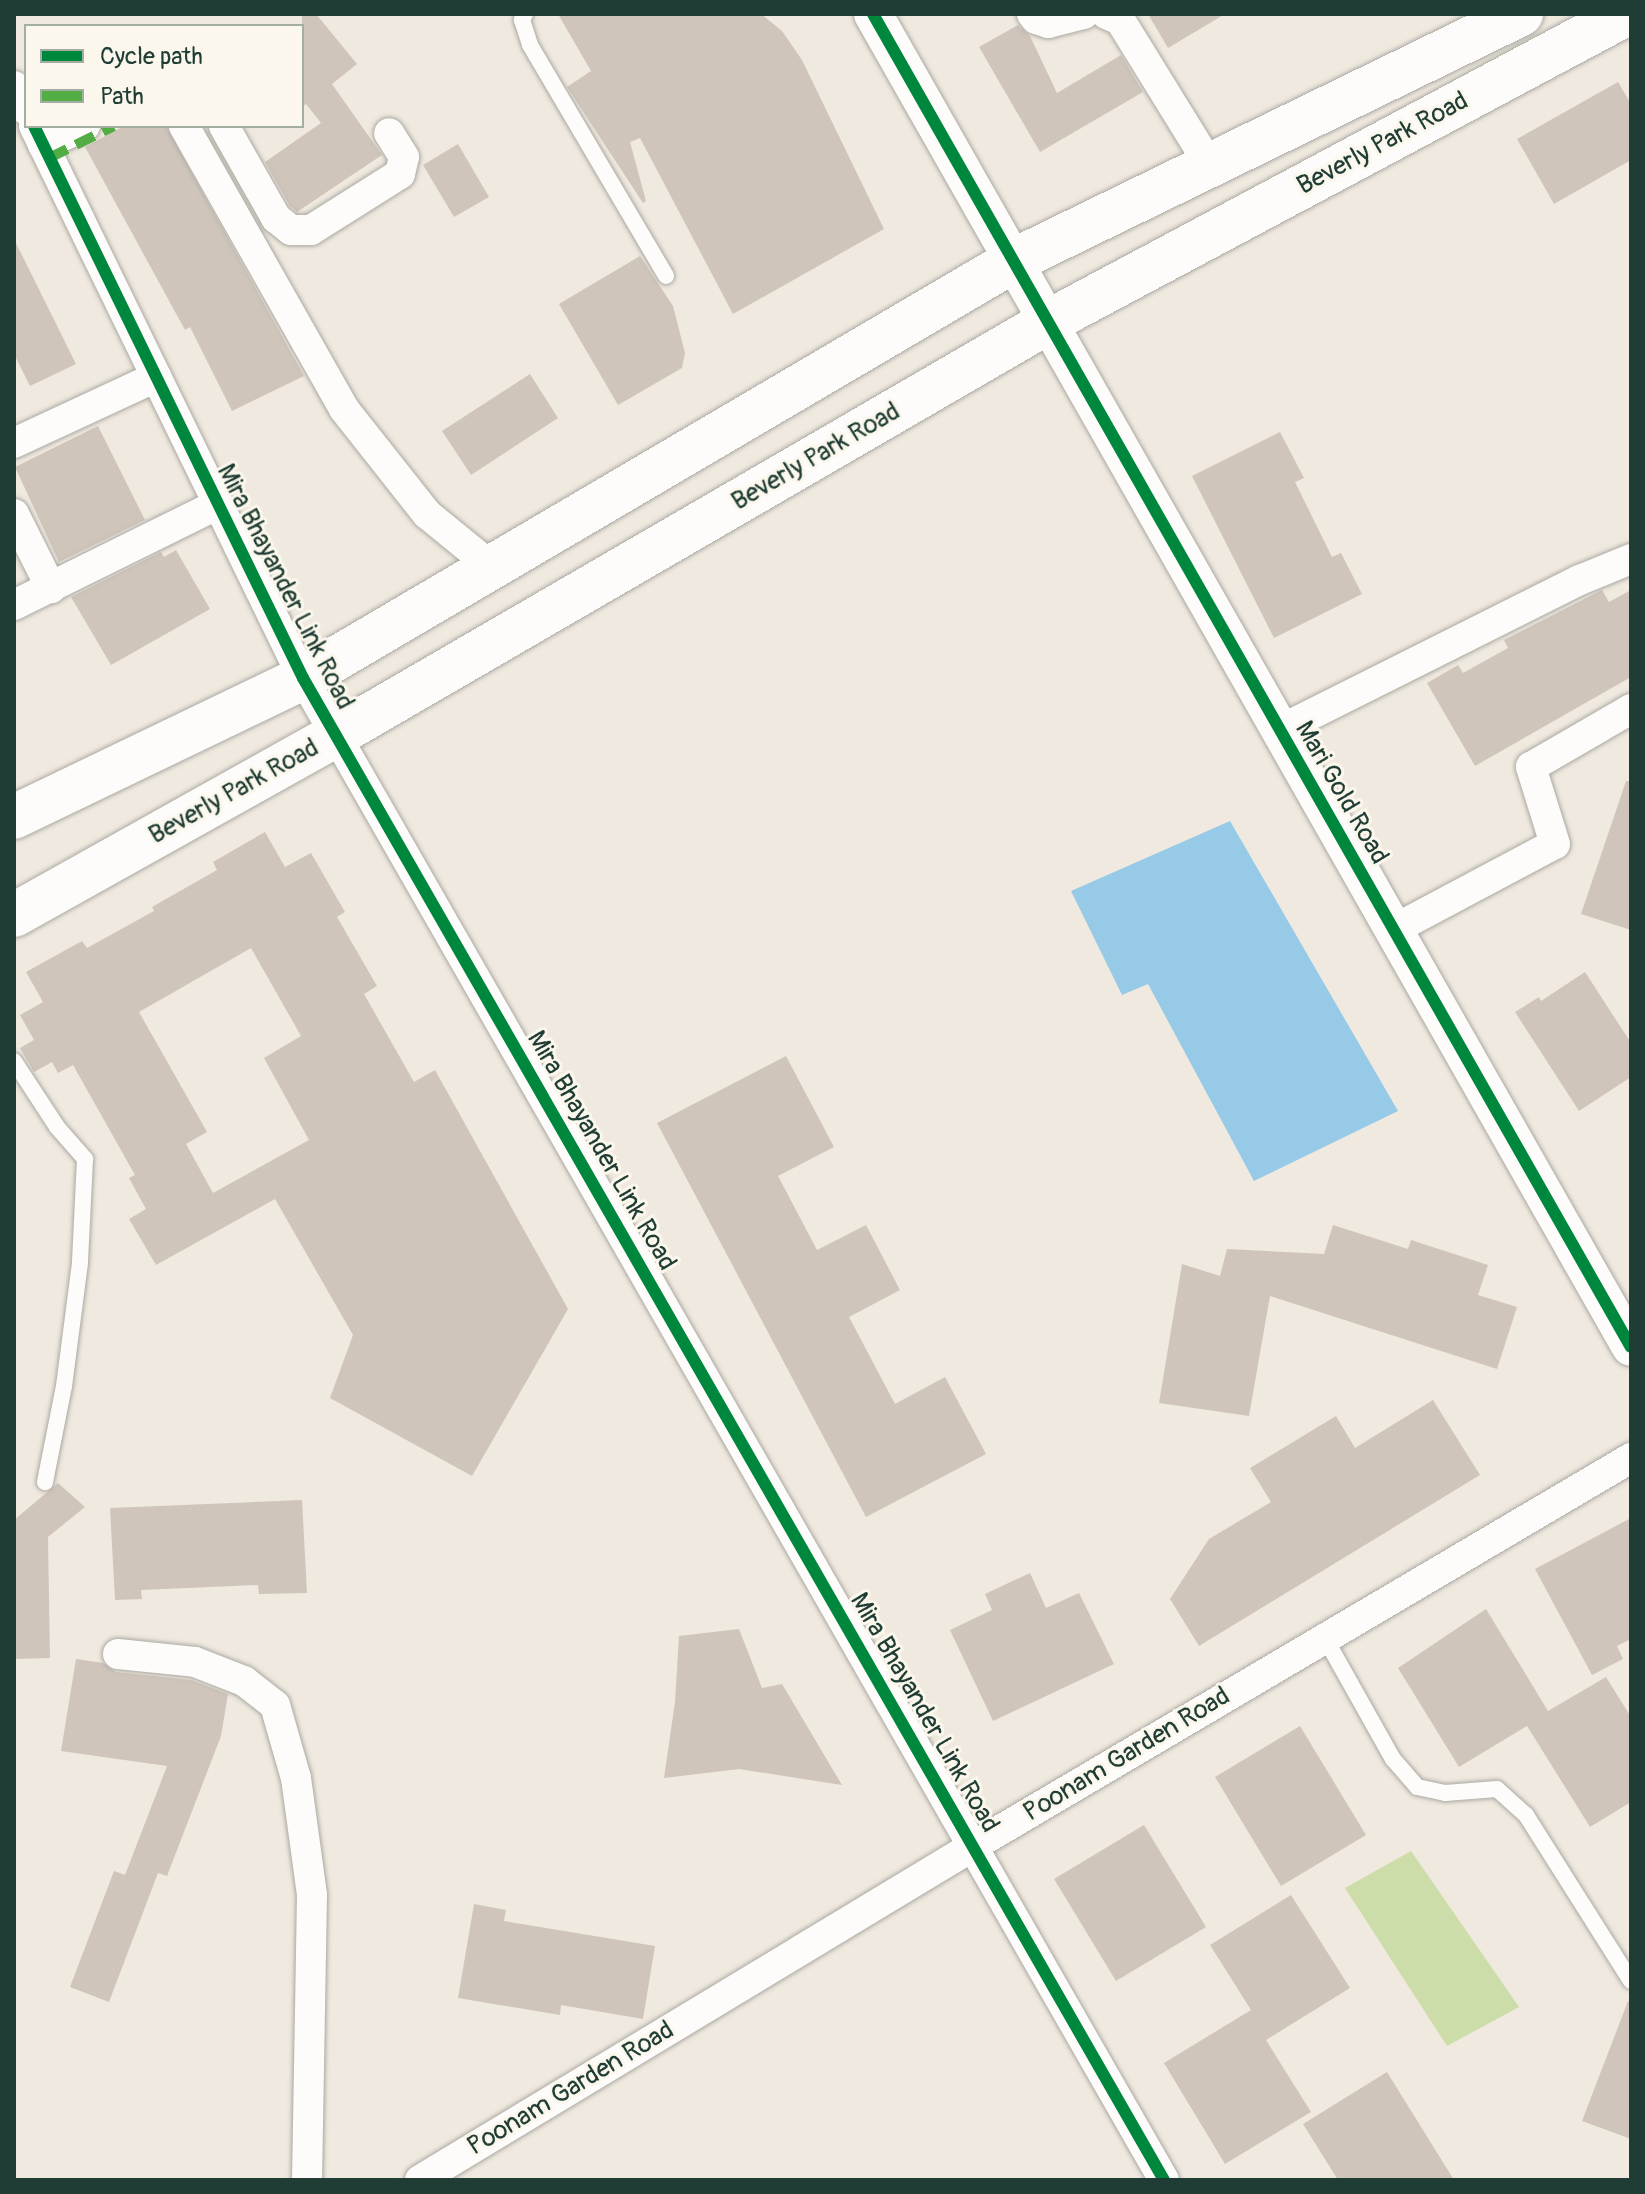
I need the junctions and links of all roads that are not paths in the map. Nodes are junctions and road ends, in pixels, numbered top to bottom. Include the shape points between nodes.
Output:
1 (525, 14) edge
2 (873, 14) edge
3 (1032, 14) edge
4 (1084, 14) edge
5 (1106, 14) edge
6 (1521, 14) edge
7 (1626, 14) edge
8 (14, 86) edge
9 (24, 106) edge
10 (76, 128) edge
11 (185, 128) edge
12 (225, 128) edge
13 (389, 133) dead end
14 (38, 136) edge
15 (1210, 166) junction
16 (1013, 261) junction
17 (666, 276) dead end
18 (1048, 322) junction
19 (156, 377) junction
20 (14, 443) edge
21 (218, 504) junction
22 (14, 514) edge
23 (1631, 559) edge
24 (492, 567) junction
25 (51, 588) junction
26 (14, 605) edge
27 (303, 678) junction
28 (1631, 709) edge
29 (1280, 730) junction
30 (336, 735) junction
31 (14, 817) edge
32 (14, 915) edge
33 (1393, 930) junction
34 (14, 1061) edge
35 (1631, 1347) edge
36 (1631, 1458) edge
37 (45, 1482) dead end
38 (1325, 1638) junction
39 (118, 1654) dead end
40 (975, 1845) junction
41 (1631, 1981) edge
42 (307, 2180) edge
43 (420, 2180) edge
44 (1164, 2180) edge

1 - 17 lane via 530,45
2 - 16 street, Mari Gold Road
3 - 4 street via 1048,23
5 - 15 street via 1120,20
6 - 15 main road, Beverly Park Road
7 - 18 main road, Beverly Park Road
8 - 9 street
10 - 14 street
11 - 24 street via 344,409 427,514
12 - 13 street via 276,218 291,230 311,230 400,174 404,157
14 - 19 street, Mira Bhayander Link Road
15 - 16 main road, Beverly Park Road
16 - 18 street, Mari Gold Road
16 - 24 main road, Beverly Park Road
18 - 29 street, Mari Gold Road
18 - 30 main road, Beverly Park Road
19 - 20 street
19 - 21 street, Mira Bhayander Link Road
21 - 25 street
21 - 27 street, Mira Bhayander Link Road
22 - 25 street
23 - 29 street
24 - 27 main road, Beverly Park Road
25 - 26 street
27 - 30 street, Mira Bhayander Link Road
27 - 31 main road, Beverly Park Road
28 - 33 street via 1531,767 1555,844
29 - 33 street, Mari Gold Road
30 - 32 main road, Beverly Park Road
30 - 40 street, Mira Bhayander Link Road
33 - 35 street, Mari Gold Road
34 - 37 lane via 85,1159 80,1263
36 - 38 street, Poonam Garden Road
38 - 40 street, Poonam Garden Road
38 - 41 lane via 1393,1759 1417,1787 1445,1793 1497,1789 1526,1815
39 - 42 street via 195,1662 244,1681 275,1705 296,1778 312,1895
40 - 43 street, Poonam Garden Road
40 - 44 street, Mira Bhayander Link Road

